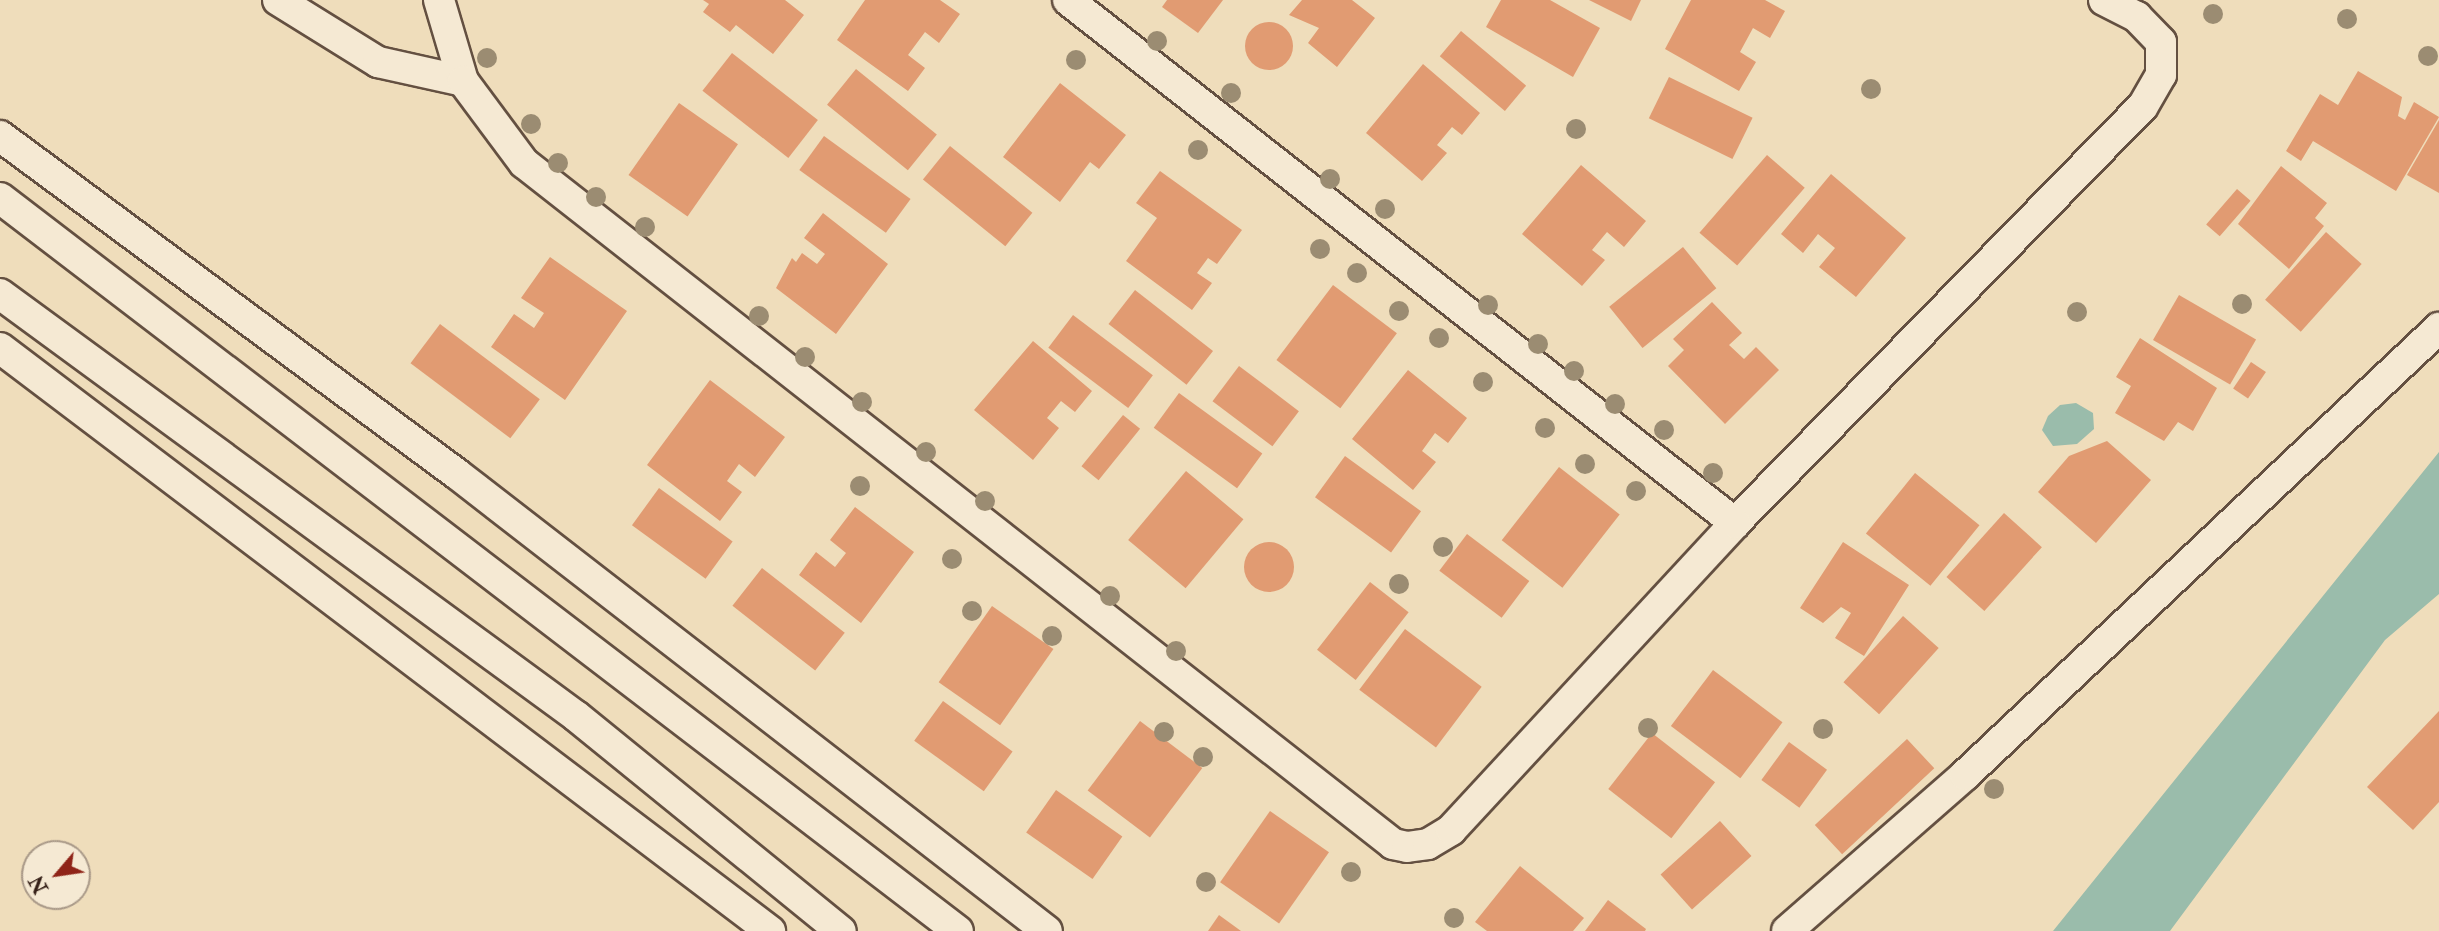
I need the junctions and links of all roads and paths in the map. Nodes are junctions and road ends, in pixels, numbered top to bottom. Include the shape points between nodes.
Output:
1 (278, 0) edge
2 (439, 0) edge
3 (1068, 0) edge
4 (2104, 0) edge
5 (463, 81) junction
6 (0, 136) edge
7 (0, 198) edge
8 (0, 295) edge
9 (2439, 328) edge
10 (0, 348) edge
11 (1735, 523) junction
12 (770, 931) edge
13 (841, 931) edge
14 (958, 931) edge
15 (1047, 931) edge
16 (1787, 931) edge

1 - 5 street via 379,62
2 - 5 street
3 - 11 street
4 - 11 street via 2137,17 2161,42 2161,75 2143,106
5 - 11 street via 524,163 1393,844 1428,844 1451,831
6 - 15 street via 457,474
7 - 14 street
8 - 13 street via 576,716
9 - 16 street via 1965,775
10 - 12 street

